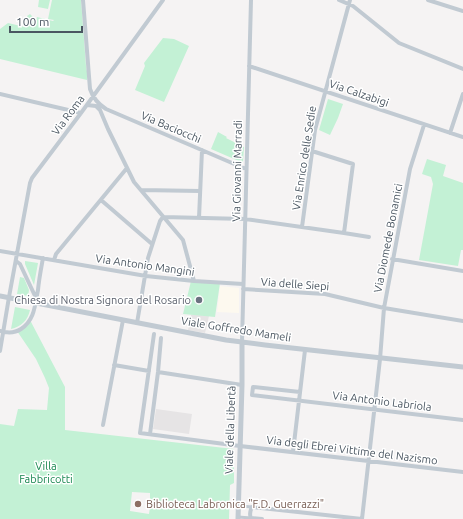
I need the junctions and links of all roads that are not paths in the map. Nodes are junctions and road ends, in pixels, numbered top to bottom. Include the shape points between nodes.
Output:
1 (83, 0) edge
2 (163, 0) edge
3 (251, 0) edge
4 (339, 0) edge
5 (428, 0) edge
6 (349, 2) edge
7 (463, 11) edge
8 (249, 66) junction
9 (463, 69) edge
10 (90, 85) junction
11 (101, 85) junction
12 (325, 92) junction
13 (0, 94) edge
14 (463, 94) edge
15 (93, 96) junction
16 (87, 105) junction
17 (106, 109) junction
18 (81, 113) junction
19 (102, 115) junction
20 (424, 125) junction
21 (450, 133) junction
22 (463, 138) edge
23 (202, 150) junction
24 (312, 151) junction
25 (127, 168) junction
26 (246, 169) junction
27 (141, 190) junction
28 (200, 191) junction
29 (101, 200) junction
30 (163, 217) junction
31 (199, 218) junction
32 (245, 219) junction
33 (302, 227) junction
34 (344, 233) junction
35 (369, 237) dead end
36 (152, 244) junction
37 (0, 251) edge
38 (17, 254) junction
39 (43, 259) junction
40 (392, 259) junction
41 (54, 260) junction
42 (16, 261) junction
43 (463, 272) edge
44 (146, 276) junction
45 (194, 281) junction
46 (243, 287) junction
47 (0, 296) edge
48 (9, 297) junction
49 (36, 300) junction
50 (384, 308) junction
51 (123, 320) junction
52 (463, 321) edge
53 (137, 323) junction
54 (2, 332) edge
55 (154, 334) dead end
56 (161, 338) dead end
57 (242, 342) junction
58 (305, 350) junction
59 (0, 351) edge
60 (380, 358) junction
61 (114, 365) junction
62 (463, 367) edge
63 (149, 372) junction
64 (158, 372) junction
65 (242, 385) junction
66 (300, 392) junction
67 (299, 401) junction
68 (375, 410) junction
69 (463, 420) edge
70 (103, 425) dead end
71 (150, 434) junction
72 (240, 446) junction
73 (293, 452) junction
74 (369, 461) junction
75 (463, 472) edge
76 (241, 506) dead end
77 (252, 507) junction
78 (238, 518) edge
79 (251, 518) junction
80 (262, 519) edge
81 (362, 519) edge

1 - 10 street
2 - 11 street, Via Roma
3 - 8 street, Via Giovanni Marradi
4 - 6 street
5 - 7 street
6 - 9 street via 399,43
6 - 12 street, Via Enrico delle Sedie
8 - 12 street, Via Calzabigi
8 - 26 street, Via Giovanni Marradi
10 - 11 street
10 - 15 street
11 - 15 street, Via Roma
12 - 20 street, Via Calzabigi
12 - 24 street, Via Enrico delle Sedie
13 - 18 street
14 - 21 street
15 - 16 street, Via Roma
15 - 17 street, Via Baciocchi
16 - 18 street, Via Roma
16 - 19 street via 97,107
17 - 19 street
17 - 23 street, Via Baciocchi
18 - 38 street, Via Roma via 31,180
19 - 25 street
20 - 21 street, Via Calzabigi
20 - 40 street, Via Diomede Bonamici via 411,164
21 - 22 street, Via Calzabigi
23 - 26 street, Via Baciocchi
23 - 28 street
24 - 33 street, Via Enrico delle Sedie
24 - 34 street via 353,164
25 - 27 street
25 - 29 street
26 - 32 street, Via Giovanni Marradi
27 - 28 street
27 - 30 street
28 - 31 street
29 - 36 street
29 - 41 street via 56,254
30 - 31 street
30 - 36 street
30 - 45 street via 183,240
31 - 32 street
32 - 33 street
32 - 46 street, Via Giovanni Marradi
33 - 34 street
34 - 35 street
36 - 44 street
37 - 38 street, Via Antonio Mangini
38 - 39 street, Via Antonio Mangini
38 - 42 street, Via Roma
39 - 41 street, Via Antonio Mangini
39 - 49 street
40 - 43 street
40 - 50 street, Via Diomede Bonamici
41 - 44 street, Via Antonio Mangini
42 - 48 street, Via Roma
42 - 49 street via 20,264
44 - 45 street, Via Antonio Mangini
44 - 53 street
45 - 46 street, Via Antonio Mangini
46 - 50 street, Via delle Siepi via 325,294
46 - 57 street, Via Giovanni Marradi
47 - 48 street, Viale Goffredo Mameli
48 - 49 street, Viale Goffredo Mameli
48 - 54 street, Via Roma
49 - 51 street, Viale Goffredo Mameli
49 - 54 street via 32,316 26,326 10,333
50 - 52 street, Via delle Siepi
50 - 60 street, Via Diomede Bonamici
51 - 53 street, Viale Goffredo Mameli
51 - 61 street
53 - 57 street, Viale Goffredo Mameli
54 - 59 street
55 - 63 street
56 - 64 street
57 - 58 street, Viale Goffredo Mameli
57 - 65 street, Viale della Libertà
58 - 60 street, Viale Goffredo Mameli
58 - 66 street
60 - 62 street, Viale Goffredo Mameli
60 - 68 street, Via Diomede Bonamici
61 - 63 street
61 - 70 street
63 - 71 street via 140,433
64 - 65 street
64 - 71 street
65 - 72 street, Viale della Libertà
66 - 67 street
66 - 67 street, Via Antonio Labriola via 253,387 252,391 252,395
67 - 68 street, Via Antonio Labriola
67 - 73 street
68 - 69 street, Via Antonio Labriola
68 - 74 street, Via Diomede Bonamici
71 - 72 street, Via degli Ebrei Vittime del Nazismo
72 - 73 street, Via degli Ebrei Vittime del Nazismo
72 - 78 street, Viale della Libertà
73 - 74 street, Via degli Ebrei Vittime del Nazismo
74 - 75 street, Via degli Ebrei Vittime del Nazismo
74 - 81 street, Via Diomede Bonamici
76 - 77 street
77 - 79 street
77 - 81 street
78 - 79 street
79 - 80 street

